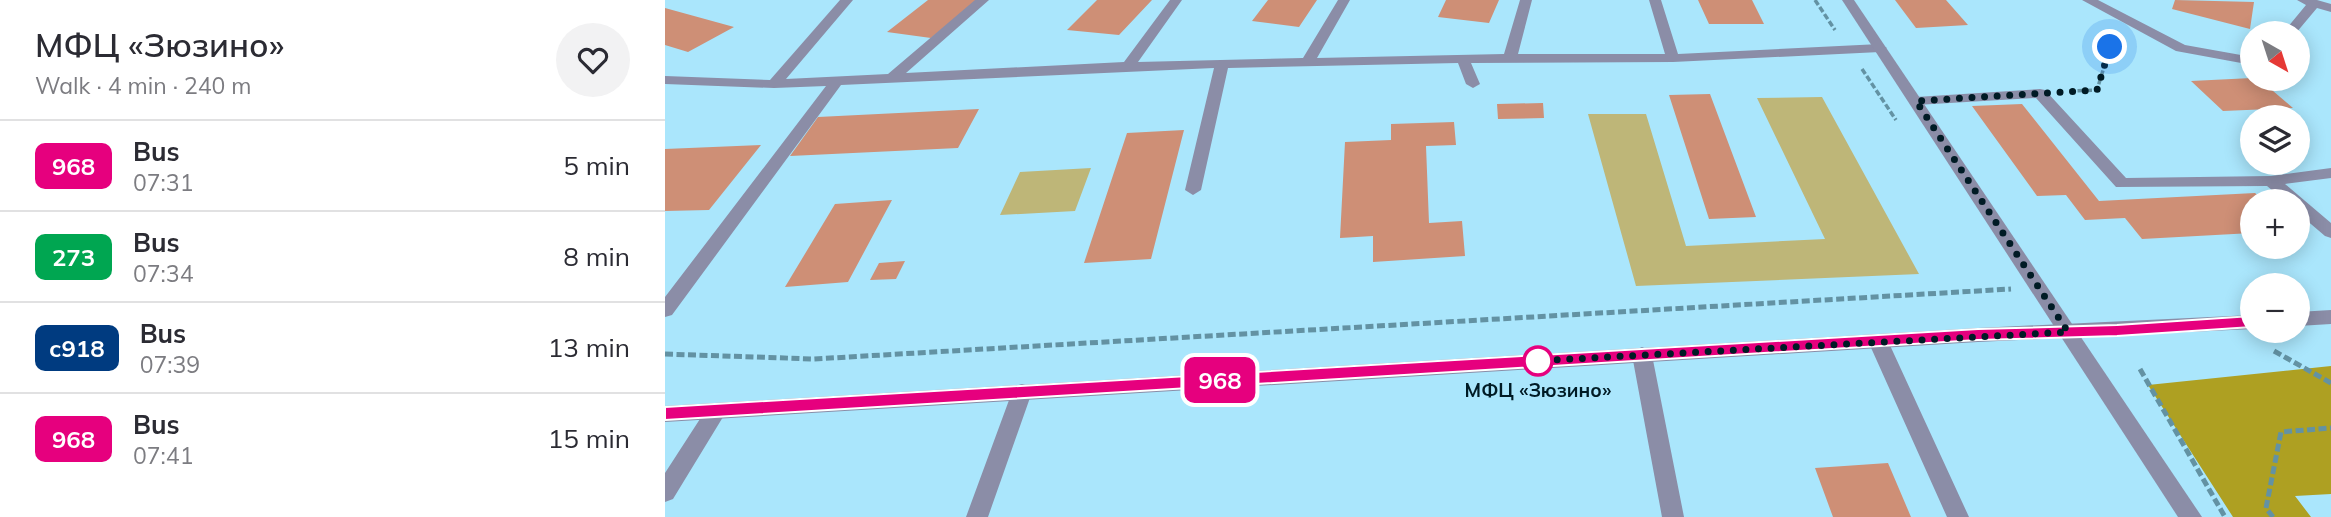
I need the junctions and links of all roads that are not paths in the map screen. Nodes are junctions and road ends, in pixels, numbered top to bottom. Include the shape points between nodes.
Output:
1 (847, 0) edge
2 (983, 0) edge
3 (1176, 0) edge
4 (1344, 0) edge
5 (1525, 0) edge
6 (1655, 0) edge
7 (1848, 0) edge
8 (2088, 0) edge
9 (2309, 1) edge
10 (2331, 8) edge
11 (2296, 21) edge
12 (1880, 48) junction
13 (1724, 55) junction
14 (1510, 58) junction
15 (1673, 58) junction
16 (1463, 59) junction
17 (2240, 59) edge
18 (1308, 61) junction
19 (1222, 64) junction
20 (1128, 66) junction
21 (1730, 70) dead end
22 (892, 78) junction
23 (665, 80) edge
24 (837, 81) junction
25 (774, 84) junction
26 (1473, 84) dead end
27 (1916, 101) junction
28 (2331, 173) edge
29 (2271, 181) junction
30 (2281, 189) edge
31 (1193, 191) dead end
32 (2310, 214) edge
33 (2331, 232) edge
34 (665, 310) edge
35 (2331, 317) edge
36 (2310, 318) edge
37 (2240, 323) edge
38 (2068, 332) junction
39 (1878, 341) junction
40 (1642, 355) junction
41 (1022, 392) junction
42 (716, 411) junction
43 (665, 414) edge
44 (665, 492) edge
45 (977, 517) edge
46 (1673, 517) edge
47 (1958, 517) edge
48 (2191, 517) edge

1 - 25 street
2 - 22 street
3 - 20 street
4 - 18 street
5 - 14 street
6 - 15 street
7 - 12 street
8 - 17 street via 2181,48
9 - 10 street
9 - 11 street
12 - 13 street
12 - 27 street
13 - 15 street
13 - 21 street
14 - 15 street
14 - 16 street
16 - 18 street
16 - 26 street
18 - 19 street
19 - 20 street
19 - 31 street
20 - 22 street
22 - 24 street
23 - 25 street
24 - 25 street
24 - 34 street
27 - 29 street via 2040,93 2122,183
27 - 38 street
28 - 29 street
29 - 30 street
32 - 33 street
35 - 36 street
37 - 38 street
38 - 39 street
38 - 48 street
39 - 40 street
39 - 47 street
40 - 41 street
40 - 46 street
41 - 42 street
41 - 45 street
42 - 43 street
42 - 44 street

